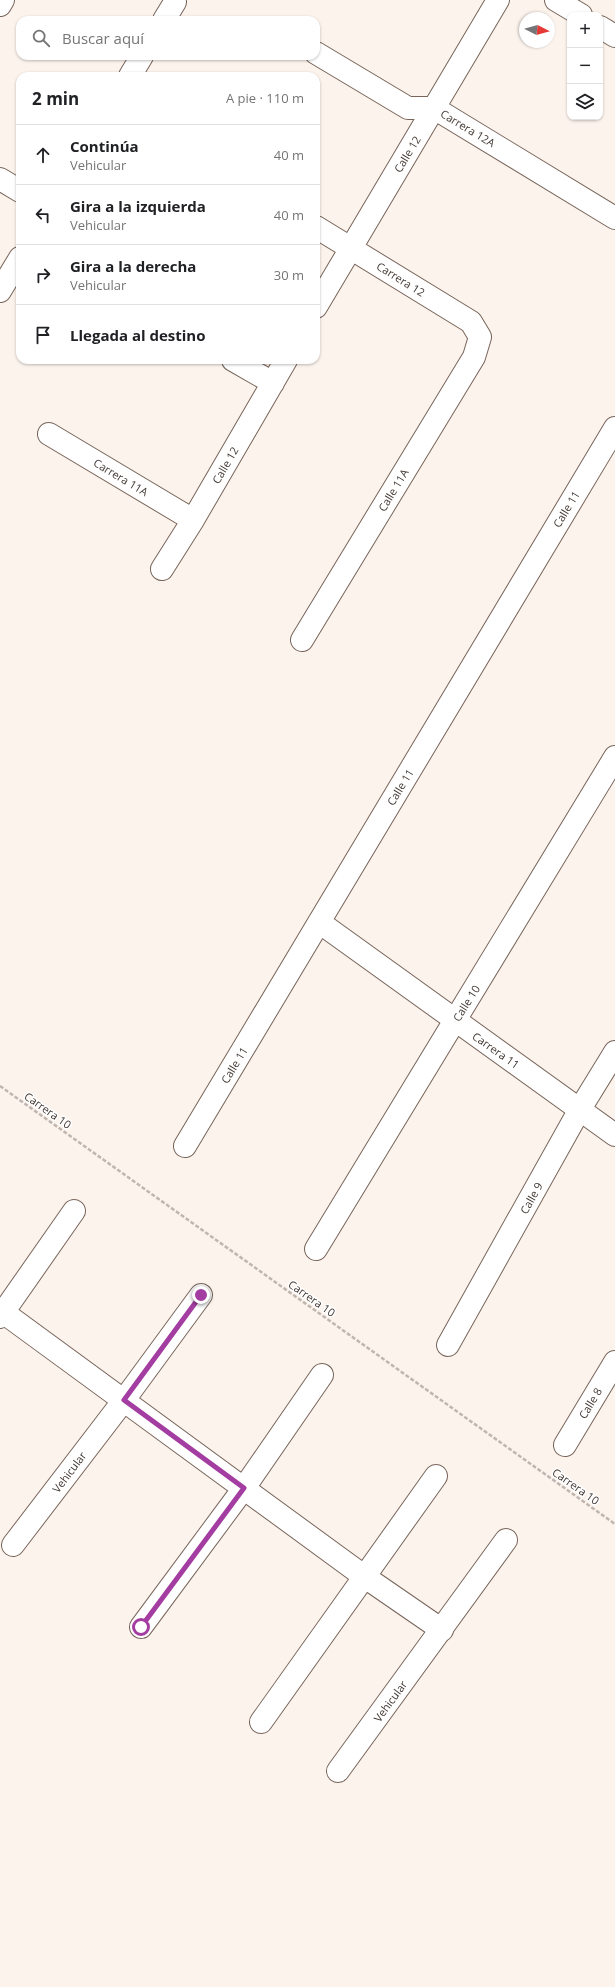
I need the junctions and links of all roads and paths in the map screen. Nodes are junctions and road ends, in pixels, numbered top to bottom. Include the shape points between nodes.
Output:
1 (3, 0) edge
2 (498, 0) edge
3 (556, 0) edge
4 (0, 5) edge
5 (575, 12) edge
6 (603, 29) edge
7 (615, 36) edge
8 (320, 55) edge
9 (140, 60) edge
10 (132, 72) edge
11 (434, 108) junction
12 (0, 179) edge
13 (16, 189) edge
14 (615, 218) edge
15 (320, 229) edge
16 (352, 248) junction
17 (16, 265) edge
18 (0, 291) edge
19 (320, 300) edge
20 (480, 337) joint
21 (240, 364) edge
22 (284, 364) edge
23 (273, 383) junction
24 (615, 428) edge
25 (48, 434) dead end
26 (193, 520) junction
27 (162, 569) dead end
28 (302, 640) dead end
29 (615, 757) edge
30 (319, 922) junction
31 (455, 1021) junction
32 (615, 1052) edge
33 (0, 1086) edge
34 (580, 1109) junction
35 (615, 1135) edge
36 (185, 1146) dead end
37 (74, 1211) dead end
38 (316, 1249) dead end
39 (201, 1295) dead end
40 (1, 1313) edge
41 (448, 1345) dead end
42 (615, 1362) edge
43 (322, 1375) dead end
44 (124, 1400) junction
45 (565, 1445) dead end
46 (436, 1476) dead end
47 (244, 1488) junction
48 (615, 1524) edge
49 (506, 1540) dead end
50 (14, 1544) dead end
51 (366, 1577) junction
52 (141, 1627) dead end
53 (442, 1630) junction
54 (261, 1722) dead end
55 (338, 1772) dead end

1 - 4 street
2 - 11 street, Calle 12
3 - 5 street
6 - 7 street
8 - 11 street, Carrera 12A via 408,108
9 - 10 street
11 - 14 street, Carrera 12A
11 - 16 street, Calle 12
12 - 13 street
15 - 16 street, Carrera 12
16 - 19 street, Calle 12
16 - 20 street, Carrera 12 via 471,322
17 - 18 street
20 - 28 street, Calle 11A via 474,357
21 - 23 street
22 - 23 street, Calle 12
23 - 26 street, Calle 12
24 - 30 street, Calle 11
25 - 26 street, Carrera 11A
26 - 27 street, Calle 12
29 - 31 street, Calle 10
30 - 31 street, Carrera 11
30 - 36 street, Calle 11
31 - 34 street, Carrera 11
31 - 38 street, Calle 10
32 - 34 street, Calle 9
33 - 48 path, Carrera 10
34 - 35 street, Carrera 11
34 - 41 street, Calle 9
37 - 40 street
39 - 44 street, Vehicular
40 - 44 street
42 - 45 street, Calle 8
43 - 47 street
44 - 47 street
44 - 50 street, Vehicular
46 - 51 street
47 - 51 street
47 - 52 street
49 - 53 street, Vehicular
51 - 53 street
51 - 54 street
53 - 55 street, Vehicular

